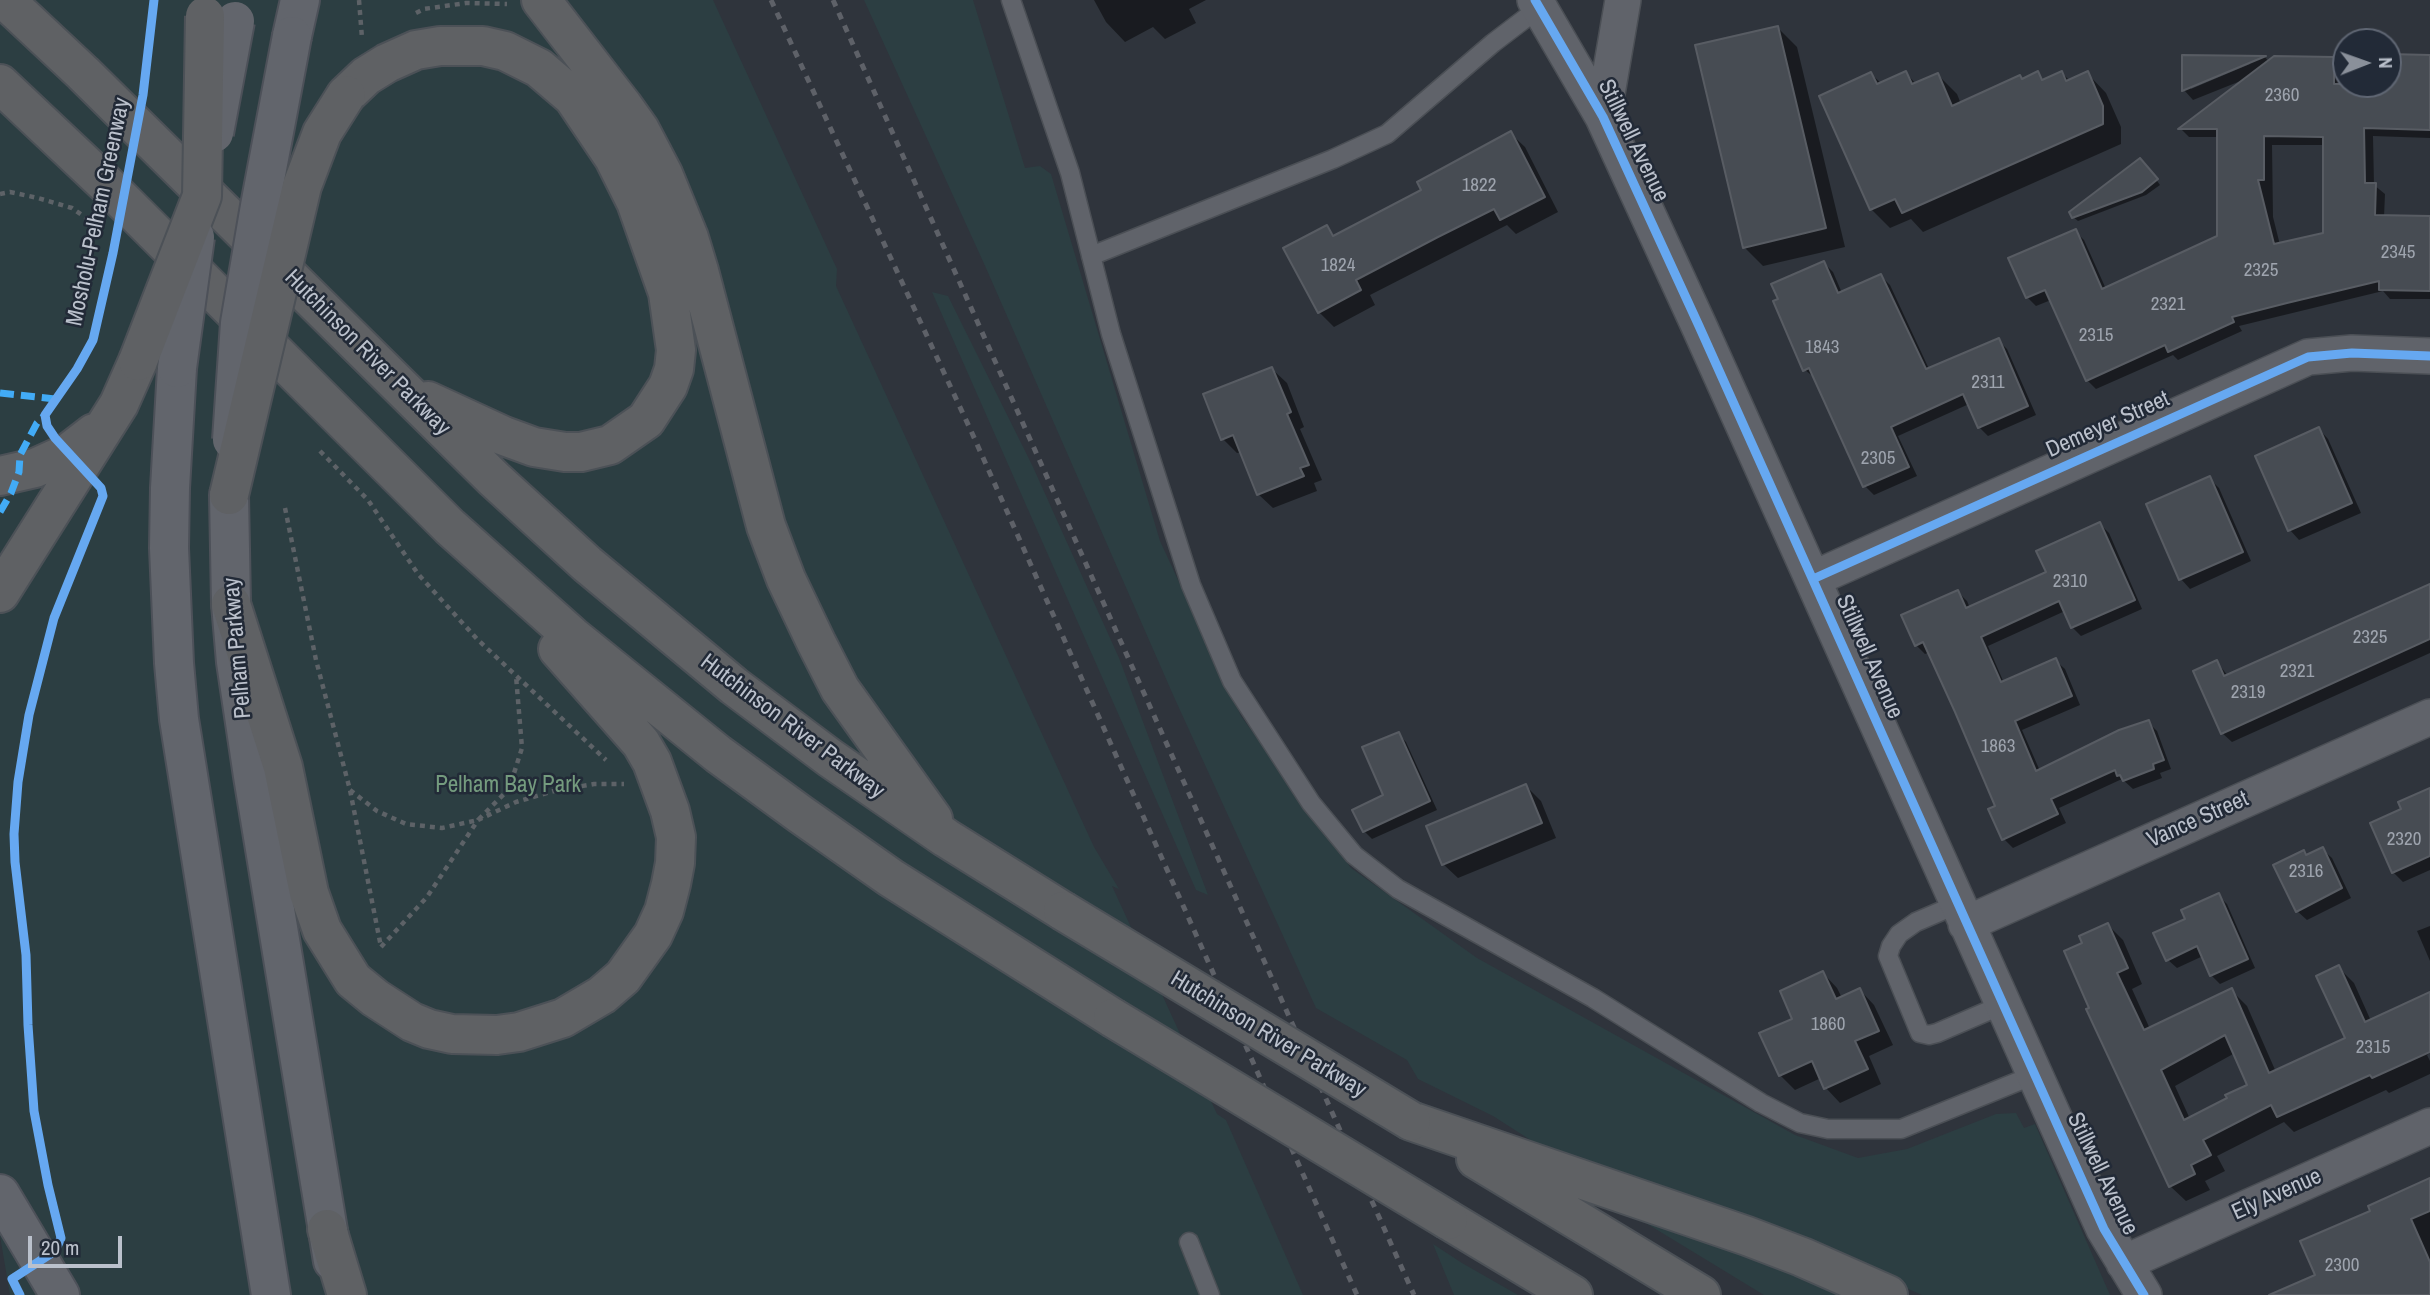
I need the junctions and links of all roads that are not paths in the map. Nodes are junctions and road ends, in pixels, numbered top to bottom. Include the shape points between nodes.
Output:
1 (5, 0) edge
2 (541, 0) edge
3 (1011, 0) edge
4 (1623, 0) edge
5 (1546, 3) edge
6 (221, 9) edge
7 (296, 18) edge
8 (1, 86) edge
9 (1603, 117) junction
10 (202, 197) junction
11 (1091, 256) junction
12 (2430, 356) edge
13 (403, 390) junction
14 (107, 423) junction
15 (0, 476) edge
16 (229, 495) junction
17 (450, 527) junction
18 (1813, 579) junction
19 (0, 593) edge
20 (231, 604) junction
21 (2430, 717) edge
22 (946, 838) junction
23 (1962, 914) junction
24 (2002, 1005) junction
25 (2034, 1076) junction
26 (1411, 1121) junction
27 (2430, 1126) edge
28 (0, 1194) edge
29 (327, 1229) junction
30 (1189, 1242) dead end
31 (2124, 1263) junction
32 (60, 1295) edge
33 (271, 1295) edge
34 (338, 1295) edge
35 (346, 1295) edge
36 (1210, 1295) edge
37 (1573, 1295) edge
38 (1701, 1295) edge
39 (1888, 1295) edge
40 (2144, 1295) edge

1 - 13 highway, Hutchinson River Parkway
2 - 22 highway via 624,106 663,174 699,271 766,526 786,579 840,688
3 - 11 lane via 1070,173
4 - 9 street
5 - 9 street, Stillwell Avenue
5 - 11 lane via 1387,134
6 - 10 highway, bridge
7 - 16 main road, Pelham Parkway, bridge via 240,323
8 - 17 highway via 106,184
9 - 18 street, Stillwell Avenue
10 - 14 highway, bridge via 138,361
10 - 33 main road, bridge via 177,368 170,488 174,663 179,719
11 - 25 lane via 1111,334 1191,585 1232,681 1311,803 1354,855 1398,889 1593,998 1800,1123 1828,1129 1901,1129
12 - 18 street, Demeyer Street via 2352,353 2308,357
13 - 16 highway, bridge via 519,442 565,452 590,451 610,445 646,421 674,369 672,313 652,241 614,158 573,97 539,68 494,49 440,46 387,62 346,95 322,133 302,186
13 - 22 highway, Hutchinson River Parkway via 543,525 649,618 782,723
14 - 15 highway via 68,453 35,468
14 - 19 highway
16 - 20 main road, Pelham Parkway
17 - 20 highway via 641,743 670,811 675,863 664,911 653,935 623,976 564,1018 519,1032 452,1034 394,1012 353,980 316,914 283,767
17 - 37 highway, bridge via 563,629 728,762 891,878 1113,1018
18 - 23 street, Stillwell Avenue
20 - 29 main road, Pelham Parkway via 251,765
21 - 23 street, Vance Street
22 - 26 highway, Hutchinson River Parkway, bridge
23 - 24 street, Stillwell Avenue
23 - 24 lane via 1916,922 1891,946 1888,956 1920,1032 1937,1033
24 - 25 street, Stillwell Avenue
25 - 31 street, Stillwell Avenue
26 - 38 highway, Hutchinson River Parkway
26 - 39 highway via 1747,1236
27 - 31 street, Ely Avenue
28 - 32 main road
29 - 34 main road, Pelham Parkway
29 - 35 highway
30 - 36 lane
31 - 40 street, Stillwell Avenue

